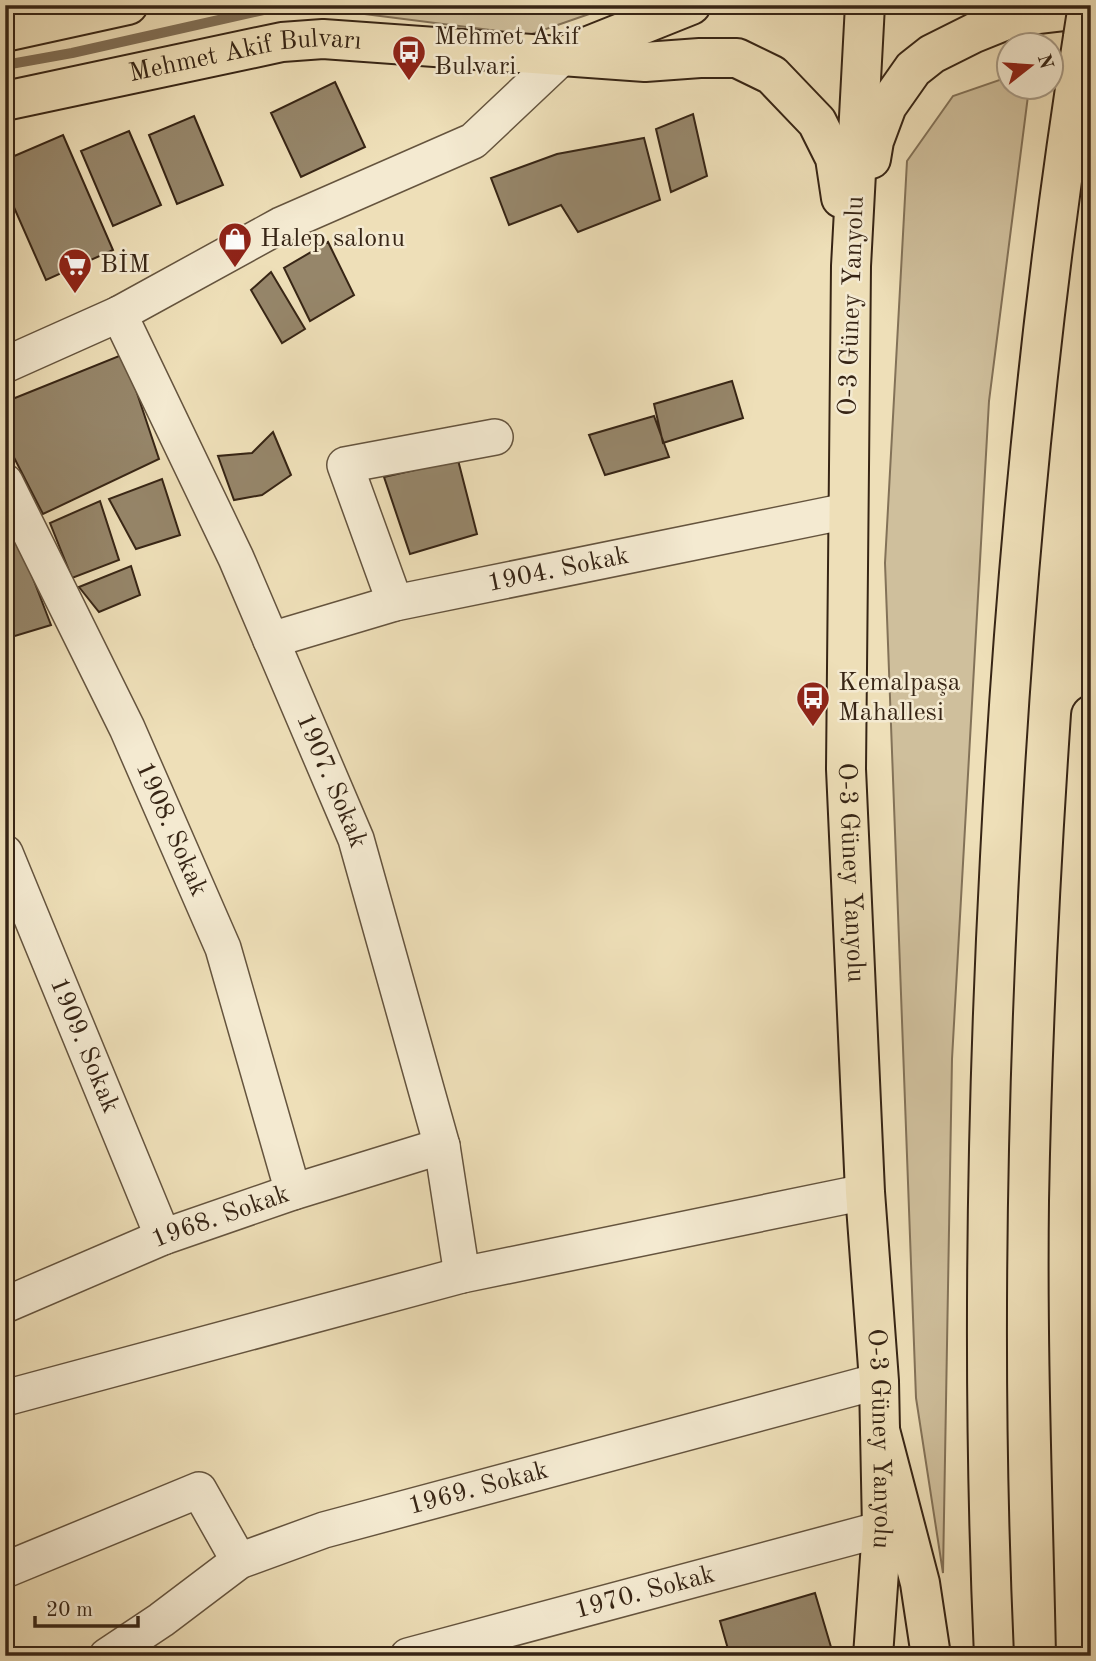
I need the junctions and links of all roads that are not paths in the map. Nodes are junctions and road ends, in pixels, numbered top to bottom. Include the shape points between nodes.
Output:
1 (128, 5) edge
2 (691, 5) edge
3 (866, 5) edge
4 (63, 13) edge
5 (1087, 17) edge
6 (5, 32) edge
7 (563, 56) junction
8 (5, 101) edge
9 (851, 266) junction
10 (119, 314) junction
11 (5, 365) edge
12 (495, 437) dead end
13 (5, 482) edge
14 (847, 511) junction
15 (395, 603) junction
16 (271, 640) junction
17 (1091, 715) edge
18 (5, 853) edge
19 (442, 1146) junction
20 (293, 1192) junction
21 (865, 1192) junction
22 (163, 1237) junction
23 (462, 1276) junction
24 (5, 1305) edge
25 (879, 1381) junction
26 (5, 1398) edge
27 (880, 1430) junction
28 (882, 1529) junction
29 (239, 1561) junction
30 (5, 1570) edge
31 (1091, 1613) edge
32 (107, 1656) edge
33 (408, 1656) edge
34 (873, 1656) edge
35 (931, 1656) edge
36 (993, 1656) edge
37 (1076, 1656) edge
38 (1083, 1656) edge

1 - 4 main road
2 - 7 main road
3 - 9 main road, O-3 Güney Yanyolu
4 - 6 main road
5 - 9 main road via 1014,17 932,54 913,69 887,106 874,141
5 - 36 main road via 1065,150 1028,463 1003,791 987,1210
7 - 8 main road, Mehmet Akif Bulvarı via 323,39 282,42
7 - 9 main road, Mehmet Akif Bulvarı via 645,62 737,58 772,75 817,122 835,158
7 - 10 street via 473,141 281,225
9 - 14 main road, O-3 Güney Yanyolu
10 - 11 street
10 - 16 street, 1907. Sokak
12 - 15 street via 345,465
13 - 20 street, 1908. Sokak via 127,728 223,948
14 - 15 street, 1904. Sokak
14 - 21 main road, O-3 Güney Yanyolu via 846,769
15 - 16 street, 1904. Sokak
16 - 19 street, 1907. Sokak via 356,839
17 - 37 main road via 1076,968 1069,1202
18 - 22 street, 1909. Sokak
19 - 20 street, 1968. Sokak
19 - 23 street, 1907. Sokak
20 - 22 street, 1968. Sokak
21 - 23 street
21 - 25 main road, O-3 Güney Yanyolu
22 - 24 street, 1968. Sokak
23 - 26 street
25 - 27 main road, O-3 Güney Yanyolu
25 - 29 street, 1969. Sokak via 324,1530
27 - 28 main road, O-3 Güney Yanyolu
27 - 35 main road via 920,1583
28 - 33 street, 1970. Sokak
28 - 34 main road, O-3 Güney Yanyolu
29 - 30 street via 199,1490
29 - 32 street, 1969. Sokak
31 - 38 main road

